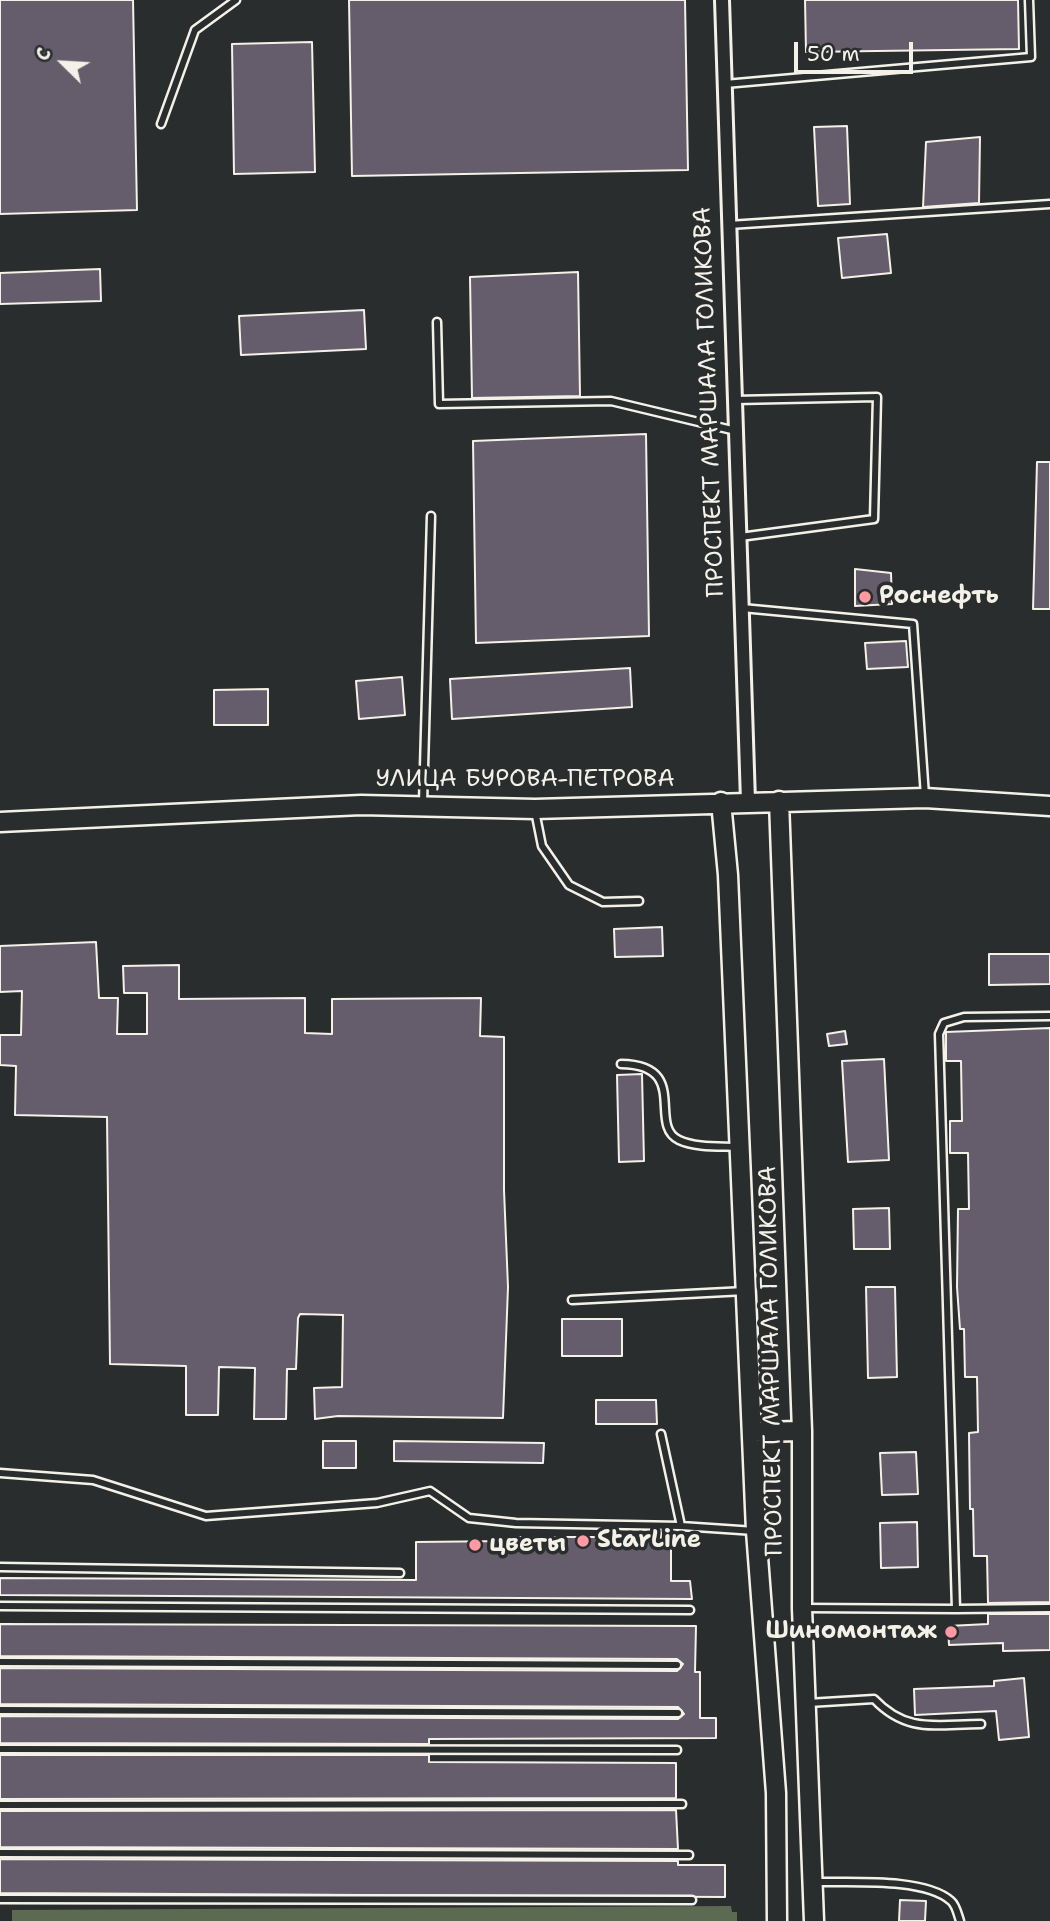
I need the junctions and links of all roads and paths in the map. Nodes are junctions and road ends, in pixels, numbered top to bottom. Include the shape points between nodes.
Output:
1 (236, 0) edge
2 (722, 0) edge
3 (1028, 0) edge
4 (725, 84) junction
5 (161, 124) dead end
6 (1050, 204) edge
7 (729, 225) junction
8 (437, 322) dead end
9 (735, 400) junction
10 (736, 431) junction
11 (431, 516) dead end
12 (740, 537) junction
13 (742, 608) junction
14 (925, 798) junction
15 (748, 801) junction
16 (779, 801) junction
17 (721, 802) junction
18 (1050, 806) edge
19 (423, 808) junction
20 (534, 809) junction
21 (0, 822) edge
22 (639, 901) dead end
23 (1050, 1016) edge
24 (621, 1064) dead end
25 (741, 1147) junction
26 (747, 1291) junction
27 (572, 1300) dead end
28 (802, 1431) junction
29 (754, 1432) junction
30 (661, 1434) dead end
31 (0, 1473) edge
32 (681, 1526) junction
33 (756, 1531) junction
34 (0, 1567) edge
35 (400, 1573) dead end
36 (0, 1606) edge
37 (802, 1608) junction
38 (1050, 1608) edge
39 (956, 1609) junction
40 (690, 1610) dead end
41 (0, 1662) edge
42 (677, 1665) dead end
43 (806, 1703) junction
44 (0, 1710) edge
45 (678, 1713) dead end
46 (981, 1724) dead end
47 (0, 1749) edge
48 (677, 1749) dead end
49 (682, 1804) dead end
50 (0, 1805) edge
51 (0, 1853) edge
52 (689, 1855) dead end
53 (813, 1882) junction
54 (0, 1899) edge
55 (692, 1900) dead end
56 (777, 1921) edge
57 (814, 1921) edge
58 (960, 1921) edge

1 - 5 lane via 195,30
2 - 4 street, ПРОСПЕКТ МАРШАЛА ГОЛИКОВА
3 - 4 lane via 1031,57
4 - 7 street, ПРОСПЕКТ МАРШАЛА ГОЛИКОВА
6 - 7 lane
7 - 9 street, ПРОСПЕКТ МАРШАЛА ГОЛИКОВА
8 - 10 lane via 439,404 611,401
9 - 10 street, ПРОСПЕКТ МАРШАЛА ГОЛИКОВА
9 - 12 lane via 877,397 874,519
10 - 12 street, ПРОСПЕКТ МАРШАЛА ГОЛИКОВА
11 - 19 lane
12 - 13 street, ПРОСПЕКТ МАРШАЛА ГОЛИКОВА
13 - 14 lane via 913,624
13 - 15 street, ПРОСПЕКТ МАРШАЛА ГОЛИКОВА
14 - 16 main road, УЛИЦА БУРОВА-ПЕТРОВА
14 - 18 main road, УЛИЦА БУРОВА-ПЕТРОВА
15 - 16 main road, УЛИЦА БУРОВА-ПЕТРОВА
15 - 17 main road, УЛИЦА БУРОВА-ПЕТРОВА
16 - 28 main road, ПРОСПЕКТ МАРШАЛА ГОЛИКОВА
17 - 20 main road, УЛИЦА БУРОВА-ПЕТРОВА
17 - 25 main road, ПРОСПЕКТ МАРШАЛА ГОЛИКОВА
19 - 20 main road, УЛИЦА БУРОВА-ПЕТРОВА
19 - 21 main road, УЛИЦА БУРОВА-ПЕТРОВА via 361,805
20 - 22 lane via 542,846 569,885 603,902
23 - 39 lane via 964,1017 944,1023 939,1034
24 - 25 lane via 641,1064 656,1074 663,1089 668,1130 678,1140
25 - 26 main road, ПРОСПЕКТ МАРШАЛА ГОЛИКОВА
26 - 27 lane
26 - 29 main road, ПРОСПЕКТ МАРШАЛА ГОЛИКОВА
28 - 29 main road
28 - 37 main road, ПРОСПЕКТ МАРШАЛА ГОЛИКОВА
29 - 33 main road, ПРОСПЕКТ МАРШАЛА ГОЛИКОВА
30 - 32 lane
31 - 32 lane via 93,1480 206,1516 377,1503 430,1491 469,1518
32 - 33 lane
33 - 56 main road, ПРОСПЕКТ МАРШАЛА ГОЛИКОВА via 776,1793
34 - 35 lane
36 - 40 lane
37 - 39 lane
37 - 43 main road, ПРОСПЕКТ МАРШАЛА ГОЛИКОВА
38 - 39 lane
41 - 42 lane
43 - 46 lane via 874,1699 908,1724
43 - 53 main road, ПРОСПЕКТ МАРШАЛА ГОЛИКОВА
44 - 45 lane
47 - 48 lane
49 - 50 lane
51 - 52 lane
53 - 57 main road, ПРОСПЕКТ МАРШАЛА ГОЛИКОВА
53 - 58 lane via 934,1891 953,1902
54 - 55 lane

